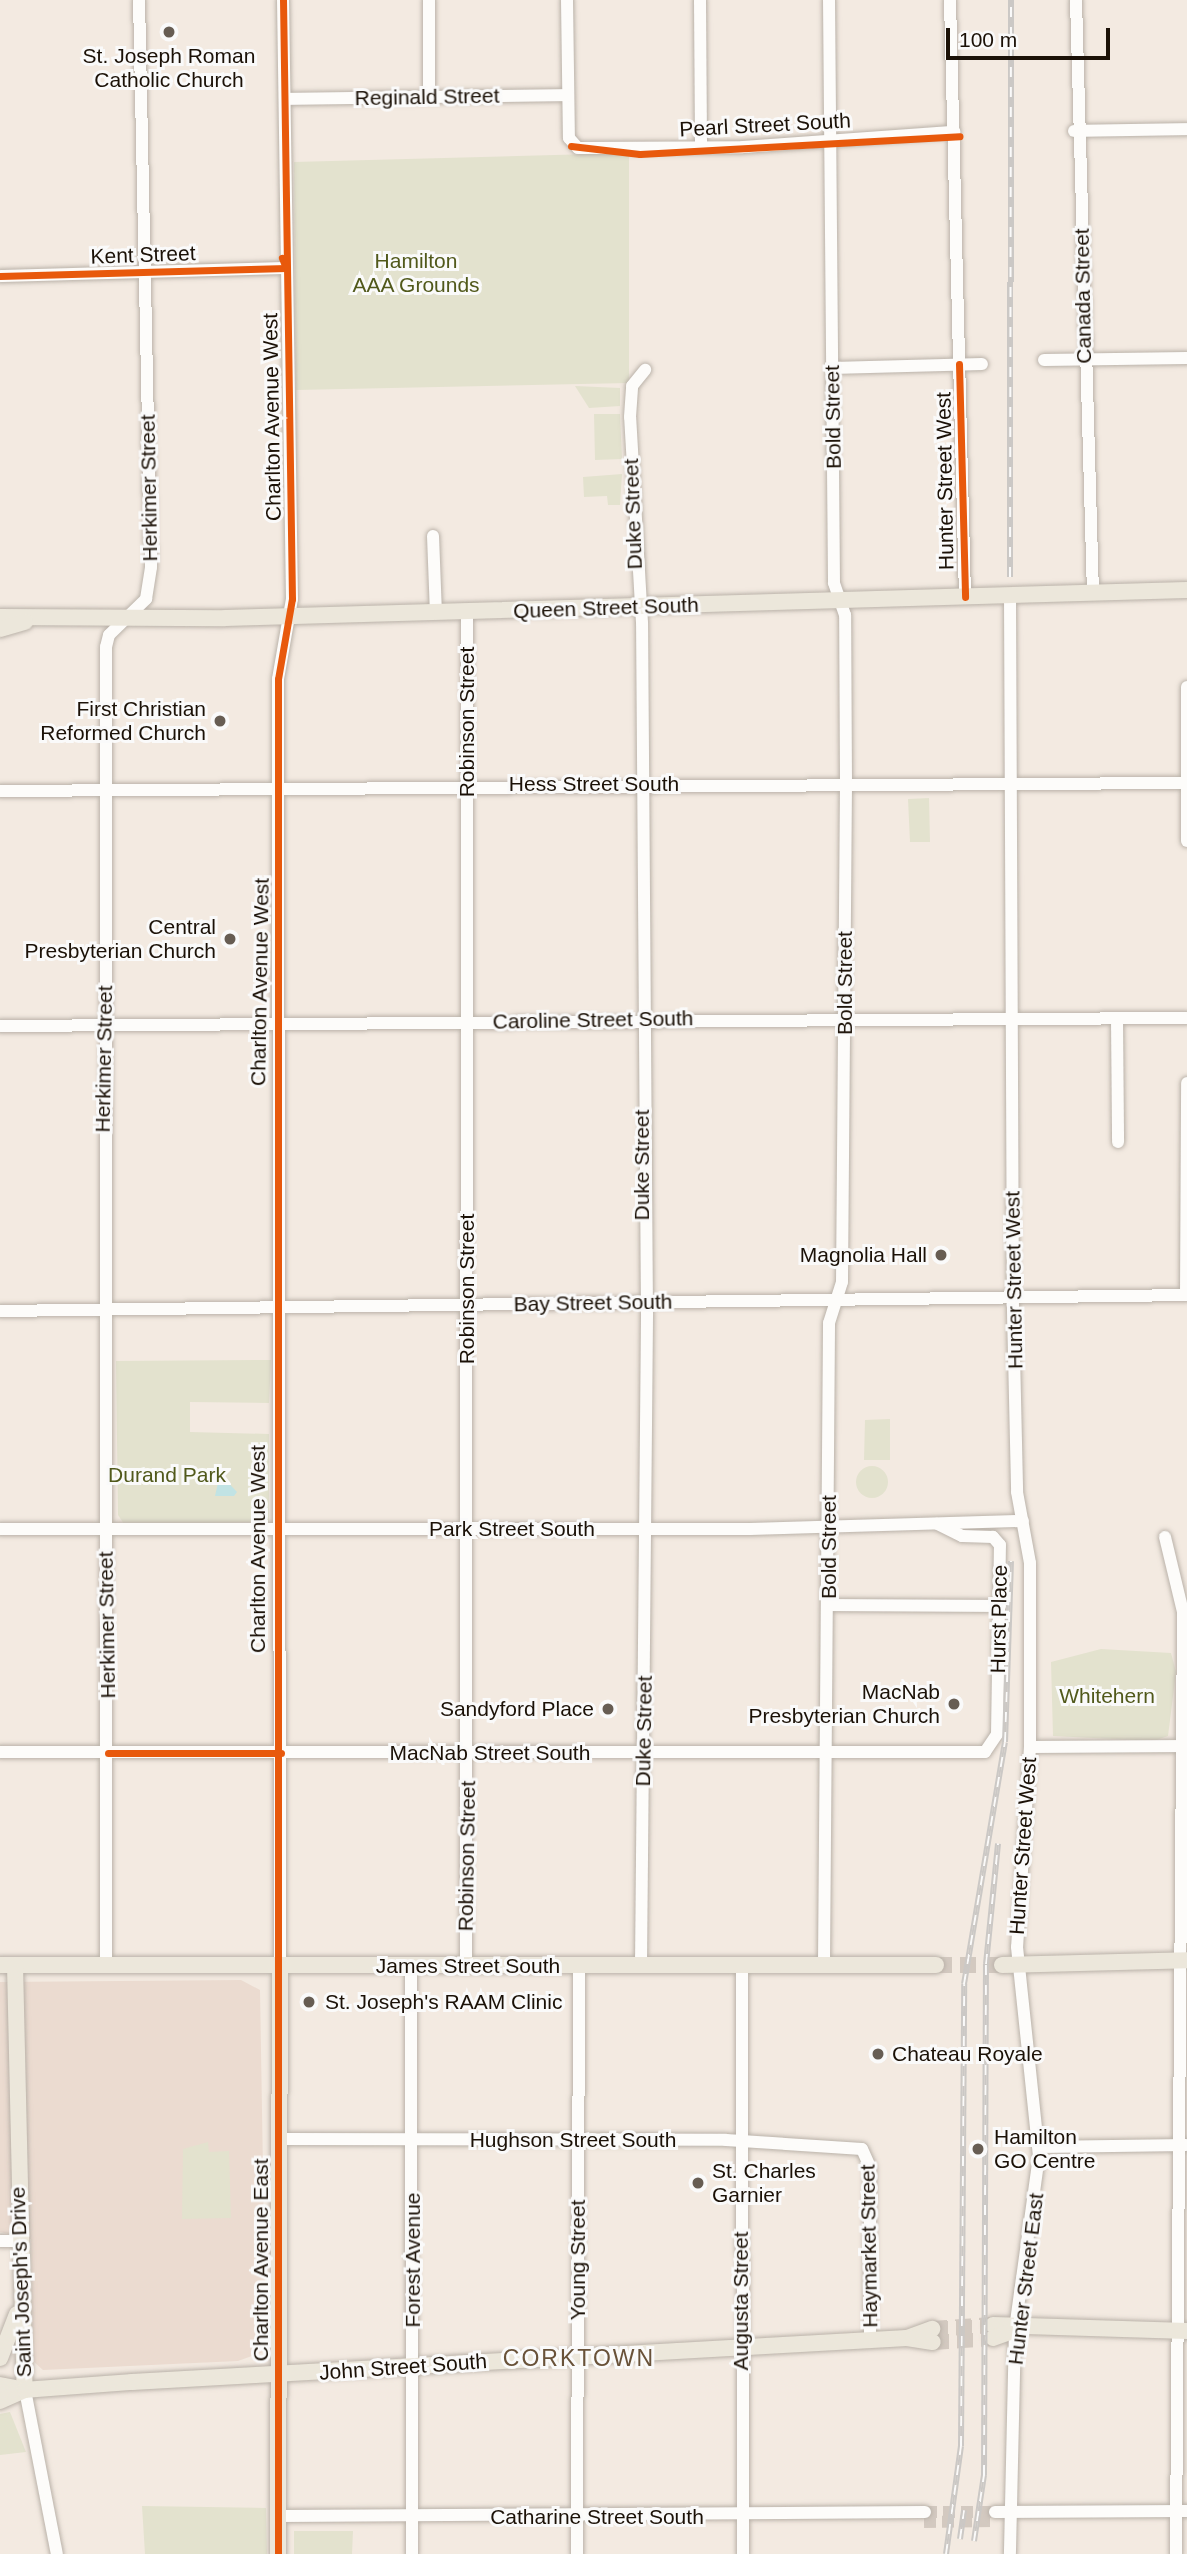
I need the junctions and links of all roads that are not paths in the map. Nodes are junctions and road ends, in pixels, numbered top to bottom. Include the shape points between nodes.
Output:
1 (139, 0) edge
2 (283, 0) edge
3 (429, 0) edge
4 (567, 0) edge
5 (700, 0) edge
6 (829, 0) edge
7 (950, 0) edge
8 (1076, 0) edge
9 (568, 94) junction
10 (429, 97) junction
11 (285, 99) junction
12 (1187, 128) edge
13 (1077, 131) junction
14 (954, 132) junction
15 (831, 140) junction
16 (701, 147) junction
17 (286, 268) junction
18 (145, 271) junction
19 (0, 275) edge
20 (1187, 358) edge
21 (1085, 359) junction
22 (1044, 360) dead end
23 (959, 364) junction
24 (982, 364) dead end
25 (832, 368) junction
26 (645, 370) dead end
27 (433, 536) dead end
28 (1187, 590) edge
29 (1093, 593) junction
30 (1010, 596) junction
31 (965, 597) junction
32 (841, 601) junction
33 (639, 607) junction
34 (467, 612) junction
35 (436, 613) junction
36 (288, 616) junction
37 (0, 617) edge
38 (126, 620) junction
39 (25, 622) junction
40 (0, 629) edge
41 (1187, 687) edge
42 (846, 782) junction
43 (1013, 783) junction
44 (1187, 783) edge
45 (467, 785) junction
46 (643, 785) junction
47 (280, 788) junction
48 (105, 789) junction
49 (0, 791) edge
50 (1187, 841) edge
51 (845, 1016) junction
52 (1012, 1017) junction
53 (1116, 1018) junction
54 (1187, 1018) edge
55 (642, 1019) junction
56 (467, 1022) junction
57 (276, 1024) junction
58 (0, 1026) edge
59 (106, 1027) junction
60 (1187, 1083) edge
61 (1118, 1142) dead end
62 (1187, 1295) edge
63 (1013, 1297) junction
64 (834, 1300) junction
65 (645, 1302) junction
66 (467, 1305) junction
67 (278, 1307) junction
68 (104, 1310) junction
69 (0, 1311) edge
70 (1023, 1521) junction
71 (937, 1524) junction
72 (646, 1527) junction
73 (105, 1528) junction
74 (829, 1528) junction
75 (0, 1529) edge
76 (466, 1529) junction
77 (276, 1530) junction
78 (1165, 1537) dead end
79 (829, 1605) junction
80 (1000, 1606) junction
81 (1184, 1746) edge
82 (1030, 1747) junction
83 (0, 1752) edge
84 (108, 1753) junction
85 (281, 1753) junction
86 (470, 1753) junction
87 (644, 1753) junction
88 (826, 1753) junction
89 (981, 1753) joint
90 (1183, 1960) edge
91 (1019, 1963) junction
92 (742, 1964) junction
93 (824, 1964) junction
94 (8, 1965) edge
95 (280, 1965) junction
96 (466, 1965) junction
97 (936, 1965) tunnel mouth
98 (1002, 1965) tunnel mouth
99 (106, 1966) junction
100 (411, 1966) junction
101 (579, 1966) junction
102 (641, 1966) junction
103 (279, 2139) junction
104 (413, 2140) junction
105 (578, 2140) junction
106 (741, 2143) junction
107 (1183, 2145) edge
108 (1039, 2147) junction
109 (866, 2153) joint
110 (0, 2241) edge
111 (19, 2241) junction
112 (21, 2298) junction
113 (1015, 2330) junction
114 (1183, 2331) edge
115 (993, 2332) tunnel mouth
116 (932, 2335) tunnel mouth
117 (870, 2340) junction
118 (741, 2348) junction
119 (578, 2357) junction
120 (0, 2358) edge
121 (413, 2366) junction
122 (279, 2375) junction
123 (0, 2385) edge
124 (25, 2390) junction
125 (0, 2401) edge
126 (1182, 2426) edge
127 (1182, 2511) edge
128 (743, 2514) junction
129 (1011, 2515) junction
130 (279, 2516) junction
131 (921, 2516) tunnel mouth
132 (411, 2517) junction
133 (578, 2517) junction
134 (994, 2517) tunnel mouth
135 (57, 2554) edge
136 (278, 2554) edge
137 (412, 2554) edge
138 (577, 2554) edge
139 (743, 2554) edge
140 (1010, 2554) edge
141 (1176, 2554) edge

1 - 18 street, Herkimer Street
2 - 11 street, Charlton Avenue West
3 - 10 street
4 - 9 street
5 - 16 street
6 - 15 street, Bold Street
7 - 14 street, Hunter Street West
8 - 13 street, Canada Street
9 - 10 street, Reginald Street
9 - 16 street, Pearl Street South via 569,138 578,148
10 - 11 street, Reginald Street
11 - 17 street, Charlton Avenue West
12 - 13 street
13 - 21 street, Canada Street
14 - 15 street, Pearl Street South
14 - 23 street, Hunter Street West
15 - 16 street, Pearl Street South
15 - 25 street, Bold Street
17 - 18 street, Kent Street
17 - 36 street, Charlton Avenue West
18 - 19 street, Kent Street
18 - 38 street, Herkimer Street via 151,566 146,599
20 - 21 street
21 - 22 street
21 - 29 street, Canada Street
23 - 24 street
23 - 25 street
23 - 31 street, Hunter Street West
25 - 32 street, Bold Street via 834,583
26 - 33 street, Duke Street via 632,386 630,417
27 - 35 street
28 - 29 main road, Queen Street South
29 - 30 main road, Queen Street South
30 - 31 main road, Queen Street South
30 - 43 street, Hunter Street West
31 - 32 main road, Queen Street South
32 - 33 main road, Queen Street South
32 - 42 street, Bold Street
33 - 34 main road, Queen Street South
33 - 46 street, Duke Street
34 - 35 main road, Queen Street South
34 - 45 street, Robinson Street
35 - 36 main road, Queen Street South
36 - 38 main road, Queen Street South
36 - 47 street, Charlton Avenue West via 278,679
37 - 39 main road, Queen Street South
38 - 39 main road, Queen Street South
38 - 48 street, Herkimer Street via 107,641
39 - 40 main road, Queen Street South
41 - 44 street
42 - 43 street, Hess Street South
42 - 46 street, Hess Street South
42 - 51 street, Bold Street
43 - 44 street, Hess Street South
43 - 52 street, Hunter Street West
44 - 50 street
45 - 46 street, Hess Street South
45 - 47 street, Hess Street South
45 - 56 street, Robinson Street
46 - 55 street, Duke Street
47 - 48 street, Hess Street South
47 - 57 street, Charlton Avenue West
48 - 49 street, Hess Street South
48 - 59 street, Herkimer Street
51 - 52 street, Caroline Street South
51 - 55 street, Caroline Street South
51 - 64 street, Bold Street via 842,1282
52 - 53 street, Caroline Street South
52 - 63 street, Hunter Street West
53 - 54 street, Caroline Street South
53 - 61 street
55 - 56 street, Caroline Street South
55 - 65 street, Duke Street
56 - 57 street, Caroline Street South
56 - 66 street, Robinson Street
57 - 59 street, Caroline Street South
57 - 67 street, Charlton Avenue West
58 - 59 street, Caroline Street South
59 - 68 street, Herkimer Street
60 - 62 street
62 - 63 street, Bay Street South
63 - 64 street, Bay Street South
63 - 70 street, Hunter Street West
64 - 65 street, Bay Street South
64 - 74 street, Bold Street
65 - 66 street, Bay Street South
65 - 72 street, Duke Street
66 - 67 street, Bay Street South
66 - 76 street, Robinson Street
67 - 68 street, Bay Street South
67 - 77 street, Charlton Avenue West
68 - 69 street, Bay Street South
68 - 73 street, Herkimer Street
70 - 71 street, Park Street South
70 - 82 street, Hunter Street West via 1030,1563
71 - 74 street, Park Street South
71 - 80 street, Hurst Place via 962,1536 998,1540
72 - 74 street, Park Street South
72 - 76 street, Park Street South
72 - 87 street, Duke Street
73 - 75 street, Park Street South
73 - 77 street, Park Street South
73 - 84 street, Herkimer Street
74 - 79 street, Bold Street
76 - 77 street, Park Street South
76 - 86 street, Robinson Street
77 - 85 street, Charlton Avenue West
78 - 81 street via 1183,1609
79 - 80 street
79 - 88 street, Bold Street
80 - 89 street, Hurst Place via 995,1746
81 - 82 street
81 - 90 street
82 - 91 street, Hunter Street West
83 - 84 street, MacNab Street South
84 - 85 street, MacNab Street South
84 - 99 street, Herkimer Street
85 - 86 street, MacNab Street South
85 - 95 street, Charlton Avenue West
86 - 87 street, MacNab Street South
86 - 96 street, Robinson Street
87 - 88 street, MacNab Street South
87 - 102 street, Duke Street
88 - 89 street, MacNab Street South
88 - 93 street, Bold Street
90 - 91 main road
90 - 107 street
91 - 98 main road
91 - 108 street, Hunter Street East
92 - 93 main road, James Street South
92 - 102 main road, James Street South
92 - 106 street, Augusta Street
93 - 97 main road, James Street South
94 - 99 main road, James Street South
94 - 111 main road, Saint Joseph's Drive
95 - 99 main road, James Street South
95 - 100 main road, James Street South
95 - 103 main road, Charlton Avenue East
96 - 100 main road, James Street South
96 - 101 main road, James Street South
100 - 104 street, Forest Avenue
101 - 102 main road, James Street South
101 - 105 street, Young Street
103 - 104 street, Hughson Street South
103 - 122 main road, Charlton Avenue East
104 - 105 street, Hughson Street South
104 - 121 street, Forest Avenue
105 - 106 street, Hughson Street South
105 - 119 street, Young Street
106 - 109 street, Hughson Street South
106 - 118 street, Augusta Street
107 - 108 street
107 - 114 street
108 - 113 street, Hunter Street East
109 - 117 street, Haymarket Street
110 - 111 street
111 - 112 main road, Saint Joseph's Drive
112 - 120 main road
112 - 124 main road, Saint Joseph's Drive
113 - 114 main road
113 - 115 main road
113 - 129 street, Hunter Street East
114 - 126 street
116 - 117 main road, John Street South
117 - 118 main road, John Street South
118 - 119 main road, John Street South
118 - 128 street, Augusta Street
119 - 121 main road, John Street South
119 - 133 street, Young Street
121 - 122 main road, John Street South
121 - 132 street, Forest Avenue
122 - 124 main road, John Street South
122 - 130 main road, Charlton Avenue East
123 - 124 main road, John Street South
124 - 125 main road, John Street South
124 - 135 street, Saint Joseph's Drive
126 - 127 street
127 - 129 street
127 - 141 street
128 - 131 street, Catharine Street South via 877,2510
128 - 133 street, Catharine Street South
128 - 139 street, Augusta Street
129 - 134 street
129 - 140 street, Hunter Street East
130 - 132 street, Catharine Street South
130 - 136 main road, Charlton Avenue East
132 - 133 street, Catharine Street South
132 - 137 street, Forest Avenue
133 - 138 street, Young Street

